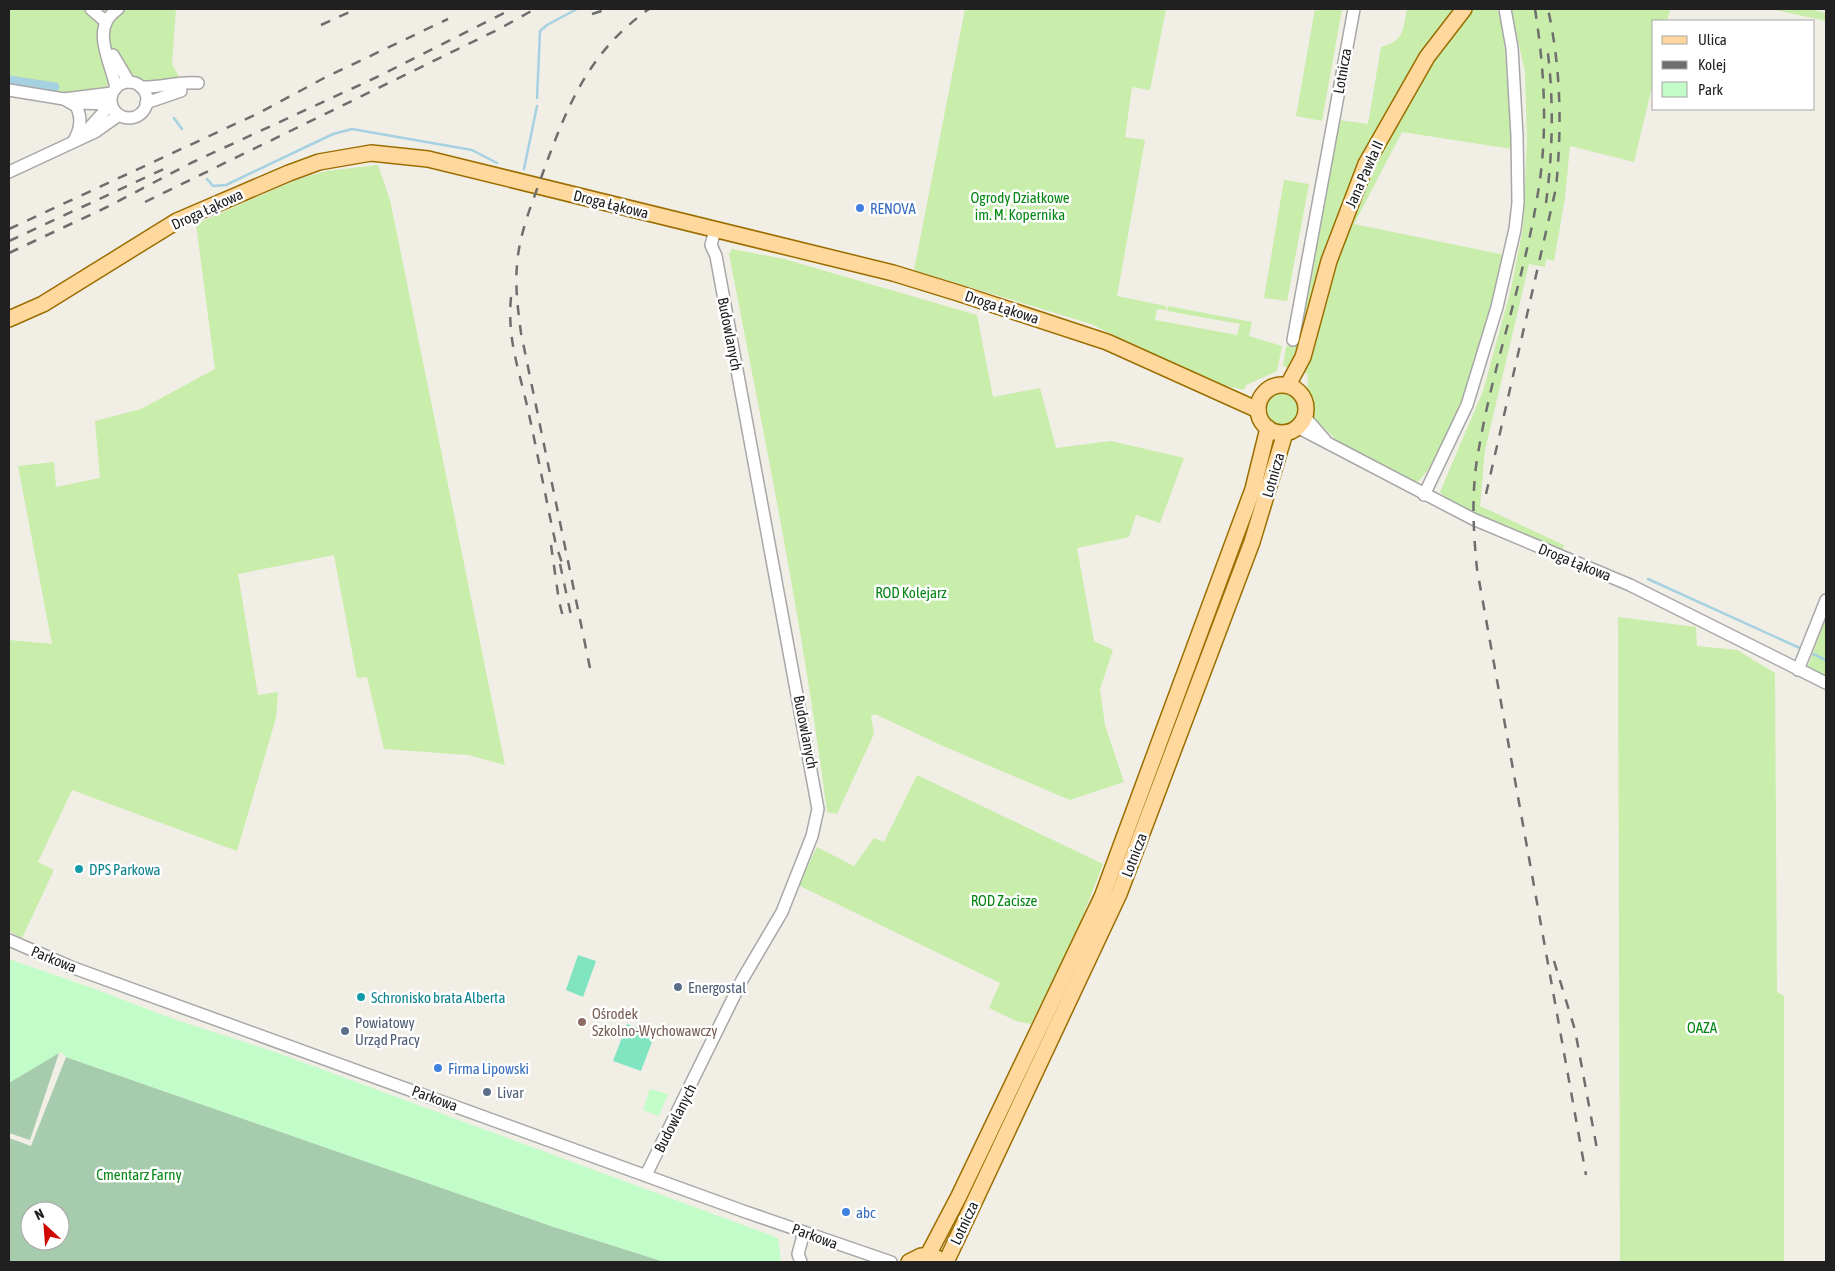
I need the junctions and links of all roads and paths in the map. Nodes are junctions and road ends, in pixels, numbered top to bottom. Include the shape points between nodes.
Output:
1 (91, 9) edge
2 (118, 9) edge
3 (1354, 9) edge
4 (1464, 9) edge
5 (1505, 9) edge
6 (105, 21) junction
7 (105, 47) junction
8 (128, 82) junction
9 (141, 86) junction
10 (9, 90) edge
11 (113, 95) junction
12 (68, 101) junction
13 (146, 104) junction
14 (119, 115) junction
15 (77, 140) junction
16 (9, 172) edge
17 (715, 230) junction
18 (9, 319) edge
19 (1293, 340) dead end
20 (1293, 388) junction
21 (1260, 403) junction
22 (1296, 426) junction
23 (1268, 428) junction
24 (1424, 495) junction
25 (1826, 600) edge
26 (1798, 670) junction
27 (1826, 683) edge
28 (9, 940) edge
29 (646, 1175) junction
30 (804, 1232) junction
31 (862, 1253) junction
32 (928, 1255) junction
33 (801, 1262) edge
34 (877, 1262) edge
35 (892, 1262) edge
36 (909, 1262) edge
37 (945, 1262) edge

1 - 6 street
2 - 6 street
3 - 19 street, Lotnicza
4 - 20 main road, Jana Pawła II via 1427,58 1359,179 1329,260
5 - 24 street via 1512,48 1517,136 1515,229 1497,307 1467,405
6 - 7 street
7 - 8 street via 113,54
7 - 11 street
8 - 9 street
8 - 11 street
9 - 13 street
9 - 13 street via 198,83
10 - 12 street
11 - 12 street
11 - 14 street
11 - 15 street
12 - 15 street via 78,110 80,128
13 - 14 street via 138,116 125,118
14 - 15 street
15 - 16 street
17 - 18 main road, Droga Łąkowa via 428,159 371,153 320,162 198,212 147,239 43,304
17 - 21 main road, Droga Łąkowa via 892,273 1059,325 1228,394
17 - 29 street, Budowlanych via 711,245 716,256 818,809 812,836 782,912 742,980
20 - 21 main road via 1270,388
20 - 22 main road via 1306,403
21 - 23 main road via 1263,423
22 - 23 main road
22 - 24 street, Droga Łąkowa
22 - 37 main road, Lotnicza via 1120,894
23 - 32 main road, Lotnicza via 1253,489 1102,898
24 - 26 street, Droga Łąkowa via 1630,585
25 - 26 street
26 - 27 street, Droga Łąkowa
28 - 29 street, Parkowa via 71,967
29 - 30 street, Parkowa
30 - 31 street, Parkowa
30 - 33 street via 798,1254
31 - 34 street, Parkowa
31 - 35 street, Parkowa
32 - 36 main road
32 - 37 main road

